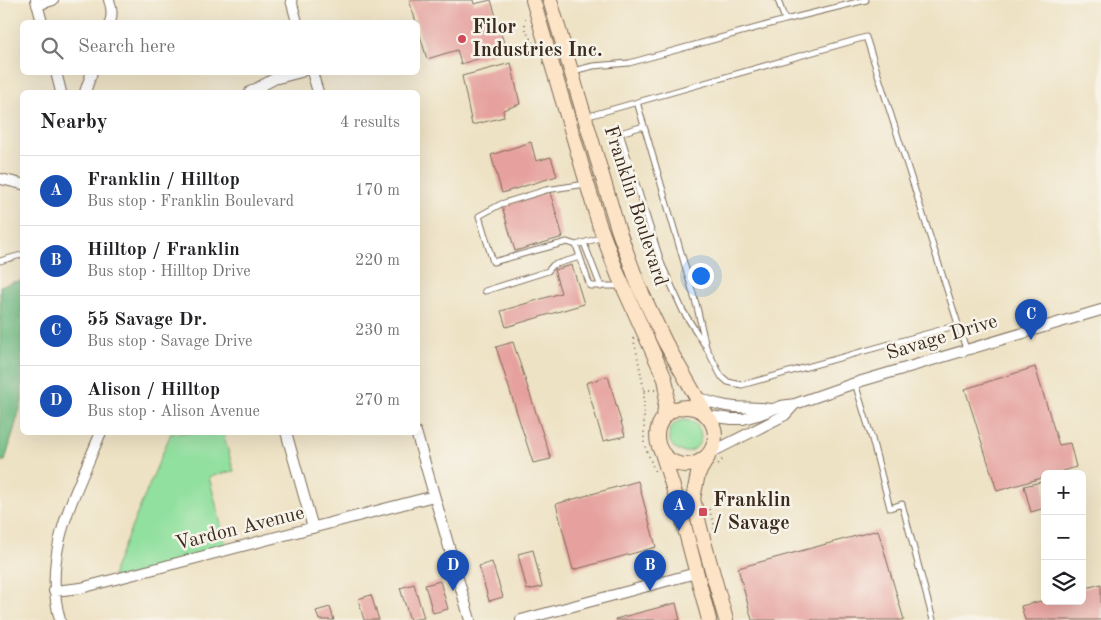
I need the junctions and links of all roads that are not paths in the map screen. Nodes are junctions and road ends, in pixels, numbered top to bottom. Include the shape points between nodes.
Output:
1 (52, 0) edge
2 (109, 0) edge
3 (291, 0) edge
4 (533, 0) edge
5 (550, 0) edge
6 (778, 0) edge
7 (866, 0) edge
8 (36, 2) edge
9 (41, 20) edge
10 (111, 20) edge
11 (297, 20) edge
12 (784, 20) junction
13 (572, 71) junction
14 (57, 75) edge
15 (91, 75) edge
16 (289, 75) edge
17 (313, 75) edge
18 (60, 90) edge
19 (85, 90) edge
20 (254, 90) edge
21 (317, 90) edge
22 (637, 102) junction
23 (585, 117) junction
24 (644, 126) junction
25 (1, 180) dead end
26 (20, 184) edge
27 (586, 184) junction
28 (604, 237) junction
29 (584, 243) junction
30 (576, 245) junction
31 (20, 255) edge
32 (580, 256) junction
33 (0, 261) edge
34 (623, 286) junction
35 (601, 287) junction
36 (485, 291) dead end
37 (1101, 310) edge
38 (958, 325) junction
39 (706, 347) junction
40 (966, 350) junction
41 (855, 383) junction
42 (696, 396) junction
43 (795, 404) junction
44 (772, 409) junction
45 (707, 415) junction
46 (664, 417) junction
47 (100, 435) edge
48 (287, 435) edge
49 (417, 435) edge
50 (662, 452) junction
51 (711, 459) junction
52 (434, 496) junction
53 (313, 528) junction
54 (696, 573) junction
55 (54, 591) junction
56 (60, 620) edge
57 (470, 620) edge
58 (521, 620) edge
59 (709, 620) edge
60 (726, 620) edge
61 (933, 620) edge

1 - 8 street
2 - 10 street
3 - 11 street
4 - 27 main road, Franklin Boulevard
5 - 13 main road, Franklin Boulevard
6 - 12 lane
7 - 12 lane
8 - 9 street
12 - 13 lane via 629,63
13 - 23 main road, Franklin Boulevard
14 - 18 street
15 - 19 street
16 - 20 street
17 - 21 street
22 - 23 lane
22 - 24 lane
22 - 38 lane via 866,37
23 - 42 main road, Franklin Boulevard via 639,287
24 - 39 lane
24 - 39 lane via 620,133 662,265 683,311
25 - 26 street
27 - 28 main road, Franklin Boulevard
27 - 30 lane via 546,190 501,204 479,216 493,262 567,242
28 - 29 lane
28 - 34 main road, Franklin Boulevard
29 - 30 lane
29 - 35 lane
30 - 32 lane
31 - 33 lane
32 - 35 lane via 590,286
32 - 36 lane via 553,264 548,272
34 - 35 lane
34 - 46 main road, Franklin Boulevard via 665,378
37 - 40 street, Savage Drive
38 - 39 lane via 742,385 728,382 721,376
38 - 40 lane
40 - 41 street, Savage Drive
41 - 43 street, Savage Drive
41 - 61 lane via 890,508 902,504
42 - 44 street via 733,407
42 - 45 main road, Franklin Boulevard
43 - 44 street, Savage Drive
43 - 51 street, Savage Drive via 784,415
44 - 45 street, Savage Drive via 743,419
45 - 46 main road via 689,407 671,411
45 - 51 main road via 715,438
46 - 50 main road via 657,434
47 - 55 street via 61,532 54,563
48 - 53 street
49 - 52 street
50 - 51 main road via 668,459 685,465
50 - 54 main road
51 - 60 main road via 698,474 693,499
52 - 53 street, Vardon Avenue
52 - 57 street
53 - 55 street, Vardon Avenue via 81,588
54 - 58 street
54 - 59 main road
55 - 56 street

